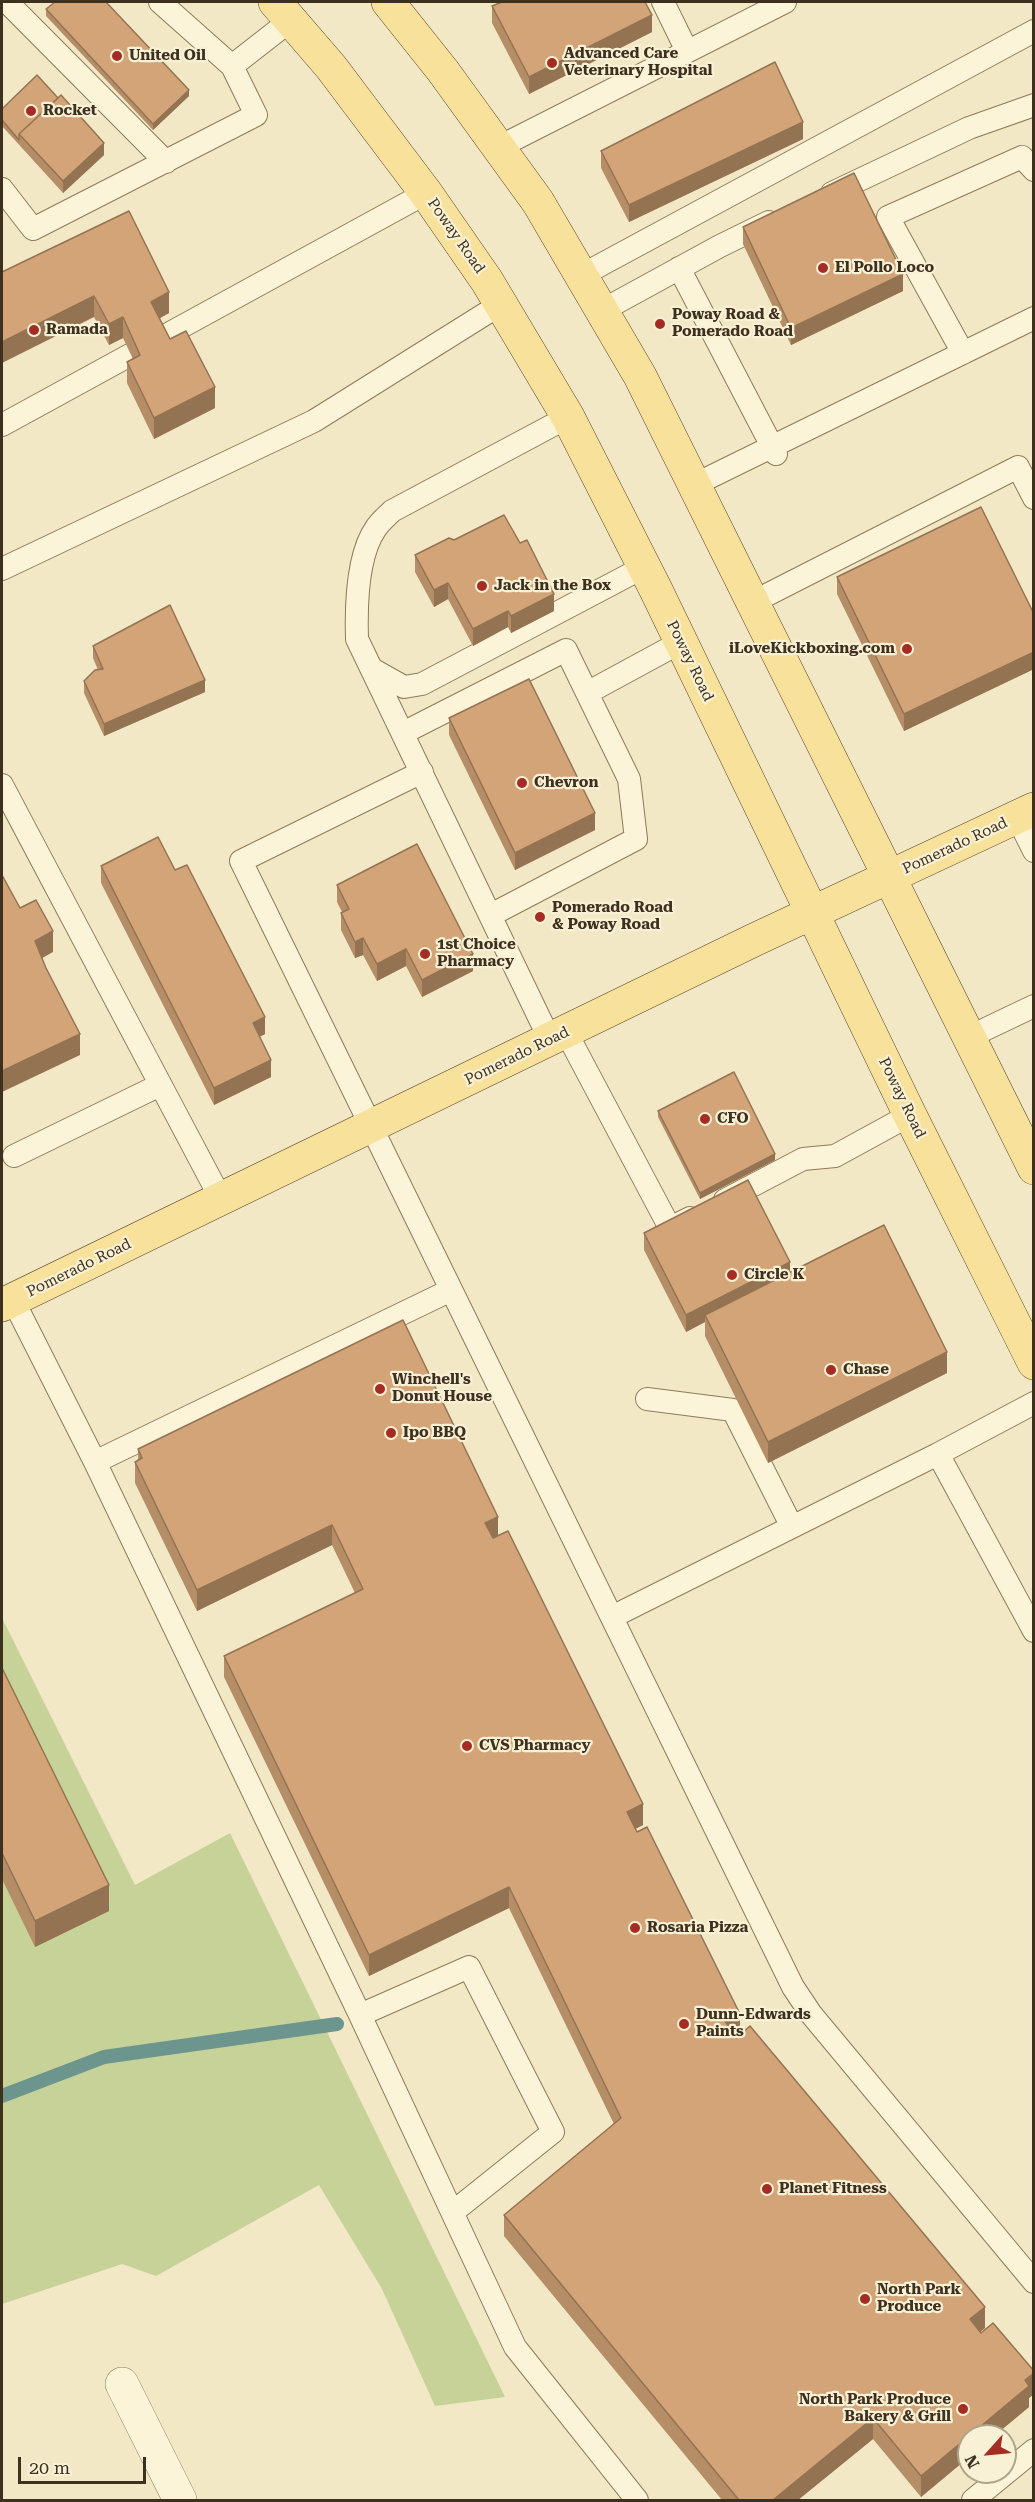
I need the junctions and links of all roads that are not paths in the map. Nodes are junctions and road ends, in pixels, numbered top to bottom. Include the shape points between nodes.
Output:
1 (7, 2) edge
2 (160, 2) edge
3 (388, 2) edge
4 (663, 2) edge
5 (785, 2) edge
6 (283, 11) edge
7 (1034, 31) edge
8 (687, 51) junction
9 (232, 66) junction
10 (1034, 105) edge
11 (499, 147) junction
12 (166, 162) junction
13 (1034, 170) edge
14 (2, 189) edge
15 (426, 193) junction
16 (817, 200) edge
17 (785, 215) edge
18 (679, 268) junction
19 (582, 275) junction
20 (501, 304) junction
21 (603, 310) junction
22 (1034, 318) edge
23 (963, 353) junction
24 (567, 417) junction
25 (2, 425) edge
26 (774, 450) junction
27 (694, 485) junction
28 (1034, 498) edge
29 (644, 567) junction
30 (2, 569) edge
31 (753, 602) junction
32 (681, 642) junction
33 (372, 669) junction
34 (587, 693) junction
35 (404, 733) junction
36 (422, 772) junction
37 (2, 785) edge
38 (1025, 813) edge
39 (1034, 851) edge
40 (889, 877) junction
41 (813, 912) junction
42 (491, 915) junction
43 (1034, 1006) edge
44 (558, 1036) junction
45 (969, 1037) junction
46 (160, 1085) junction
47 (910, 1115) junction
48 (371, 1127) junction
49 (14, 1156) dead end
50 (1034, 1167) edge
51 (221, 1199) junction
52 (451, 1290) junction
53 (7, 1303) edge
54 (1034, 1363) edge
55 (647, 1399) dead end
56 (1034, 1403) edge
57 (938, 1454) junction
58 (94, 1462) junction
59 (792, 1527) junction
60 (612, 1617) junction
61 (1034, 1631) edge
62 (360, 2015) junction
63 (453, 2212) junction
64 (1034, 2282) edge
65 (122, 2384) dead end
66 (1034, 2450) edge
67 (180, 2500) edge
68 (637, 2500) edge
69 (973, 2500) edge

1 - 12 lane
2 - 9 lane
3 - 11 main road
4 - 8 lane
5 - 8 lane
6 - 9 lane
6 - 15 main road, Poway Road via 338,76
7 - 19 lane
8 - 11 lane
9 - 12 lane via 256,115
10 - 16 lane via 969,128
11 - 19 main road
12 - 14 lane via 33,229
13 - 23 lane via 1023,157 888,217
15 - 20 main road, Poway Road
15 - 25 lane
17 - 18 lane
18 - 21 lane
18 - 26 lane
19 - 21 main road
20 - 24 main road, Poway Road
20 - 30 lane via 314,420
21 - 27 main road
22 - 23 lane
23 - 26 lane
24 - 29 main road, Poway Road
24 - 33 lane via 392,511 375,528 365,551 357,610 357,639
26 - 27 lane
27 - 31 main road
28 - 31 lane via 1018,468
29 - 32 main road, Poway Road
29 - 33 lane via 422,684 404,687
31 - 40 main road
32 - 34 lane
32 - 41 main road, Poway Road
33 - 35 lane
34 - 35 lane via 566,650
34 - 42 lane via 629,780 636,839
35 - 36 lane
36 - 42 lane
36 - 48 lane via 241,861
37 - 46 lane
38 - 39 lane
38 - 40 main road, Pomerado Road
40 - 41 main road, Pomerado Road
40 - 45 main road
41 - 44 main road, Pomerado Road
41 - 47 main road, Poway Road
42 - 44 lane
43 - 45 lane
44 - 47 lane via 670,1228 802,1159 835,1156
44 - 48 main road, Pomerado Road
45 - 50 main road
46 - 49 lane
46 - 51 lane
47 - 54 main road, Poway Road
48 - 51 main road, Pomerado Road
48 - 52 lane
51 - 53 main road, Pomerado Road
52 - 58 lane
52 - 60 lane
53 - 58 lane
55 - 59 lane via 733,1410
56 - 57 lane
57 - 59 lane
57 - 61 lane
58 - 62 lane
59 - 60 lane
60 - 64 lane via 801,2001
62 - 63 lane
62 - 63 lane via 469,1967 553,2132
63 - 68 lane via 515,2347
65 - 67 street
66 - 69 lane

